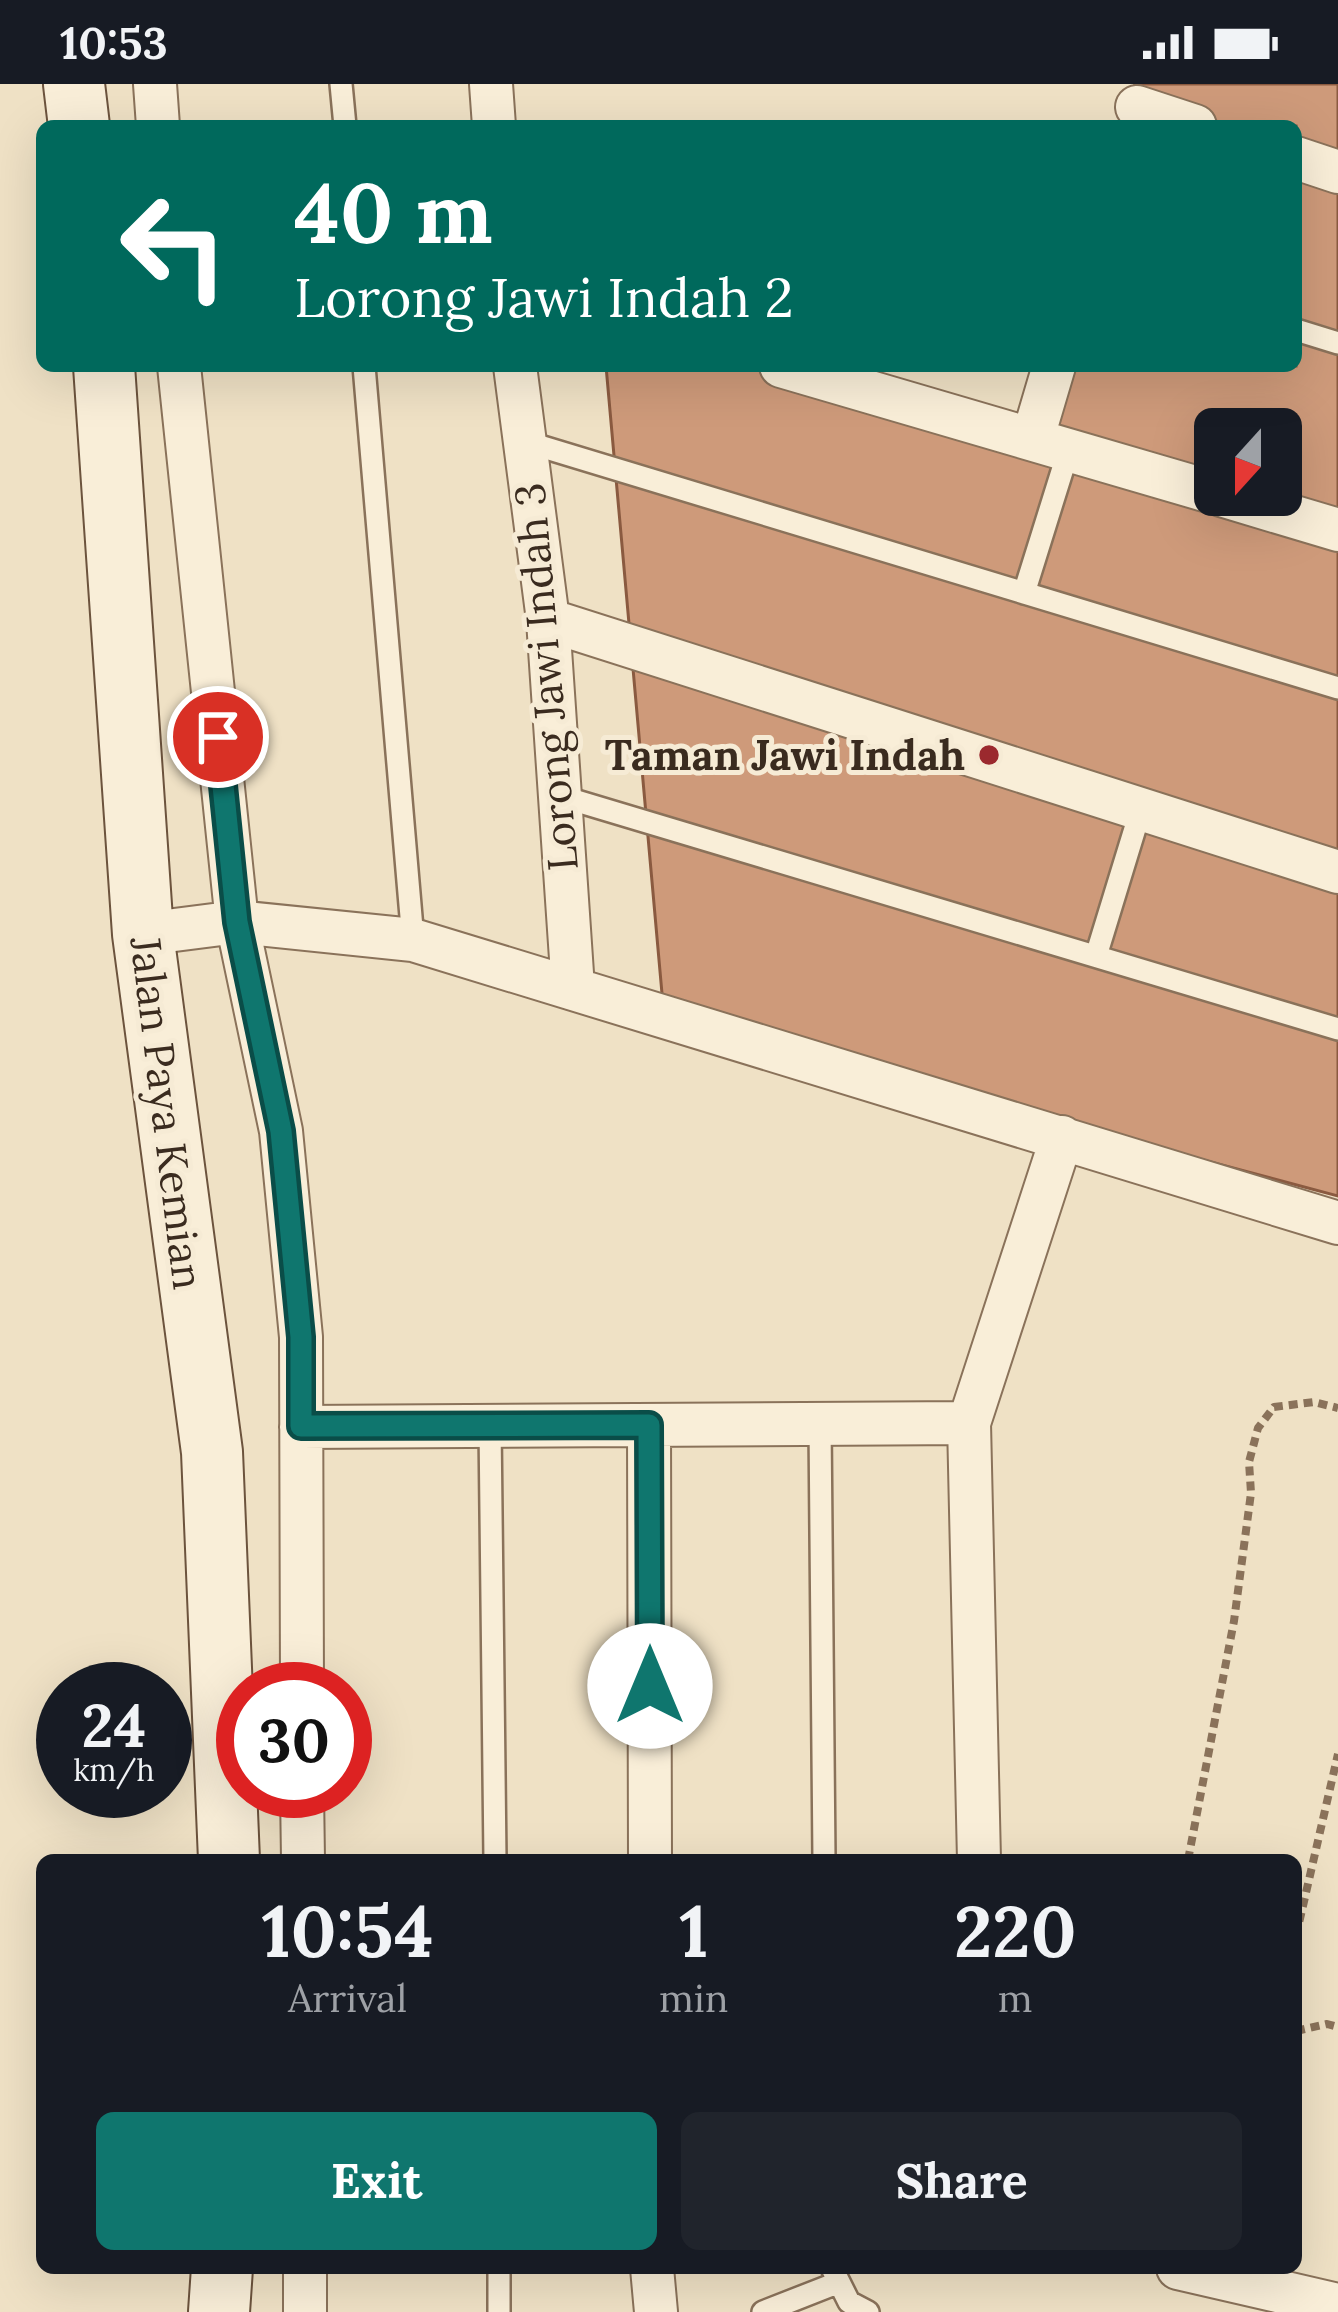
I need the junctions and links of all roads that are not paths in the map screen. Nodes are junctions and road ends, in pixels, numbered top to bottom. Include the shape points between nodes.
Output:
1 (74, 84) edge
2 (154, 84) edge
3 (341, 84) edge
4 (491, 84) edge
5 (1137, 106) edge
6 (78, 120) edge
7 (157, 120) edge
8 (344, 120) edge
9 (494, 120) edge
10 (1178, 120) edge
11 (1302, 160) edge
12 (1338, 172) edge
13 (1302, 332) edge
14 (1338, 343) edge
15 (104, 372) edge
16 (180, 372) edge
17 (365, 372) edge
18 (516, 372) edge
19 (802, 372) edge
20 (1054, 372) edge
21 (524, 441) junction
22 (1051, 443) junction
23 (1194, 487) edge
24 (1291, 516) edge
25 (1338, 530) edge
26 (1024, 592) junction
27 (548, 620) junction
28 (1338, 688) edge
29 (560, 796) junction
30 (1141, 809) junction
31 (1338, 872) edge
32 (237, 922) junction
33 (143, 934) junction
34 (413, 940) junction
35 (1096, 956) junction
36 (573, 988) junction
37 (1338, 1029) edge
38 (1062, 1137) junction
39 (1338, 1223) edge
40 (969, 1423) junction
41 (820, 1424) junction
42 (490, 1425) junction
43 (649, 1425) junction
44 (301, 1426) junction
45 (302, 1662) edge
46 (302, 1818) edge
47 (230, 1854) edge
48 (303, 1854) edge
49 (495, 1854) edge
50 (650, 1854) edge
51 (824, 1854) edge
52 (979, 1854) edge
53 (222, 2274) edge
54 (304, 2274) edge
55 (499, 2274) edge
56 (1203, 2274) edge
57 (834, 2275) edge
58 (1338, 2306) edge
59 (219, 2312) edge
60 (305, 2312) edge
61 (499, 2312) edge
62 (763, 2312) edge
63 (868, 2312) edge

1 - 6 main road
2 - 7 street
3 - 8 lane
4 - 9 street
5 - 10 street
11 - 12 street
13 - 14 lane
15 - 33 main road, Jalan Paya Kemian
16 - 32 street
17 - 34 lane
18 - 21 street, Lorong Jawi Indah 3
19 - 22 street
20 - 22 street
21 - 26 lane
21 - 27 street, Lorong Jawi Indah 3
22 - 23 street
22 - 26 lane
24 - 25 street
26 - 28 lane
27 - 29 street, Lorong Jawi Indah 3
27 - 30 street
29 - 35 lane
29 - 36 street, Lorong Jawi Indah 3
30 - 31 street
30 - 35 lane
32 - 33 street
32 - 34 street
32 - 44 street via 281,1131 301,1337
33 - 47 main road, Jalan Paya Kemian via 212,1453
34 - 36 street
35 - 37 lane
36 - 38 street
38 - 39 street
38 - 40 street
40 - 41 street
40 - 52 street
41 - 43 street
41 - 51 lane
42 - 43 street
42 - 44 street
42 - 49 lane
43 - 50 street
44 - 45 street
46 - 48 street
53 - 59 main road
54 - 60 street
55 - 61 lane
56 - 58 street
57 - 62 lane
57 - 63 lane via 849,2302

